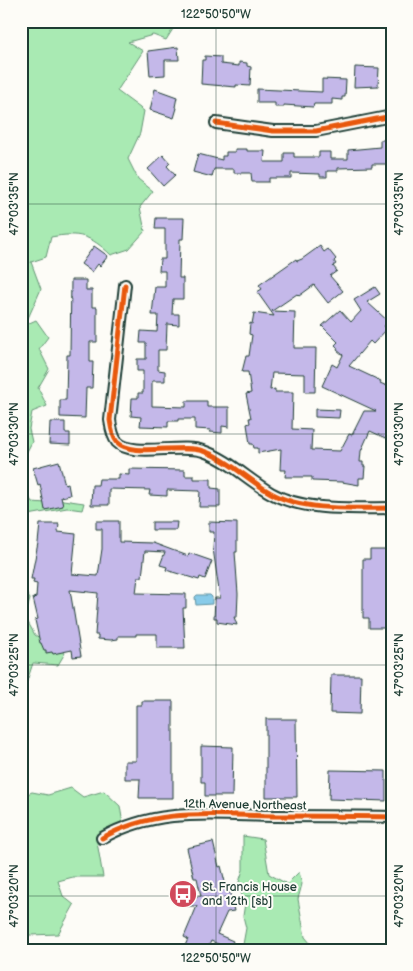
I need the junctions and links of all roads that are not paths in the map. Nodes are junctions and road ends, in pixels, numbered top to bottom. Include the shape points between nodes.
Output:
1 (392, 116) edge
2 (216, 123) dead end
3 (124, 285) dead end
4 (392, 508) edge
5 (392, 817) edge
6 (102, 838) dead end

1 - 2 street via 316,131 273,131
3 - 4 street via 110,420 116,441 127,448 201,450 218,457 274,495 292,501 316,506
5 - 6 street, 12th Avenue Northeast via 182,814 141,821

